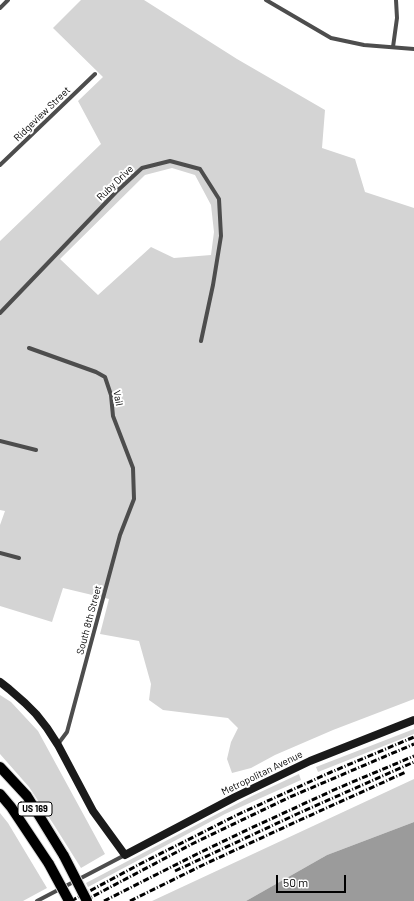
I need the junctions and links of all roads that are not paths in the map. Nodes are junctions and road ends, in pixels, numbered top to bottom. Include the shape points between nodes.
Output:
1 (8, 0) edge
2 (266, 0) edge
3 (396, 0) edge
4 (0, 8) edge
5 (393, 47) junction
6 (414, 49) edge
7 (95, 74) dead end
8 (0, 165) edge
9 (0, 312) edge
10 (201, 341) dead end
11 (29, 348) dead end
12 (0, 441) edge
13 (36, 450) dead end
14 (134, 499) joint
15 (0, 553) edge
16 (19, 558) dead end
17 (0, 682) edge
18 (414, 720) edge
19 (58, 745) junction
20 (0, 767) edge
21 (0, 794) edge
22 (125, 855) junction
23 (37, 901) edge
24 (69, 901) edge
25 (87, 901) edge

1 - 4 street
2 - 5 street via 331,38 364,45
3 - 5 street via 397,18
5 - 6 street
7 - 8 street, Ridgeview Street
9 - 10 street, Ruby Drive via 142,168 170,160 200,169 219,199 221,236
11 - 14 street, Vail via 105,377 111,395 113,416 133,468
12 - 13 street
14 - 19 street, South 8th Street via 120,535 67,732
15 - 16 street
17 - 19 main road via 36,714
18 - 22 main road, Metropolitan Avenue via 310,761
19 - 22 main road via 93,811
20 - 25 main road, US 169, bridge via 27,796 64,856
21 - 24 main road, US 169, bridge via 49,864
22 - 23 street, Metropolitan Avenue

